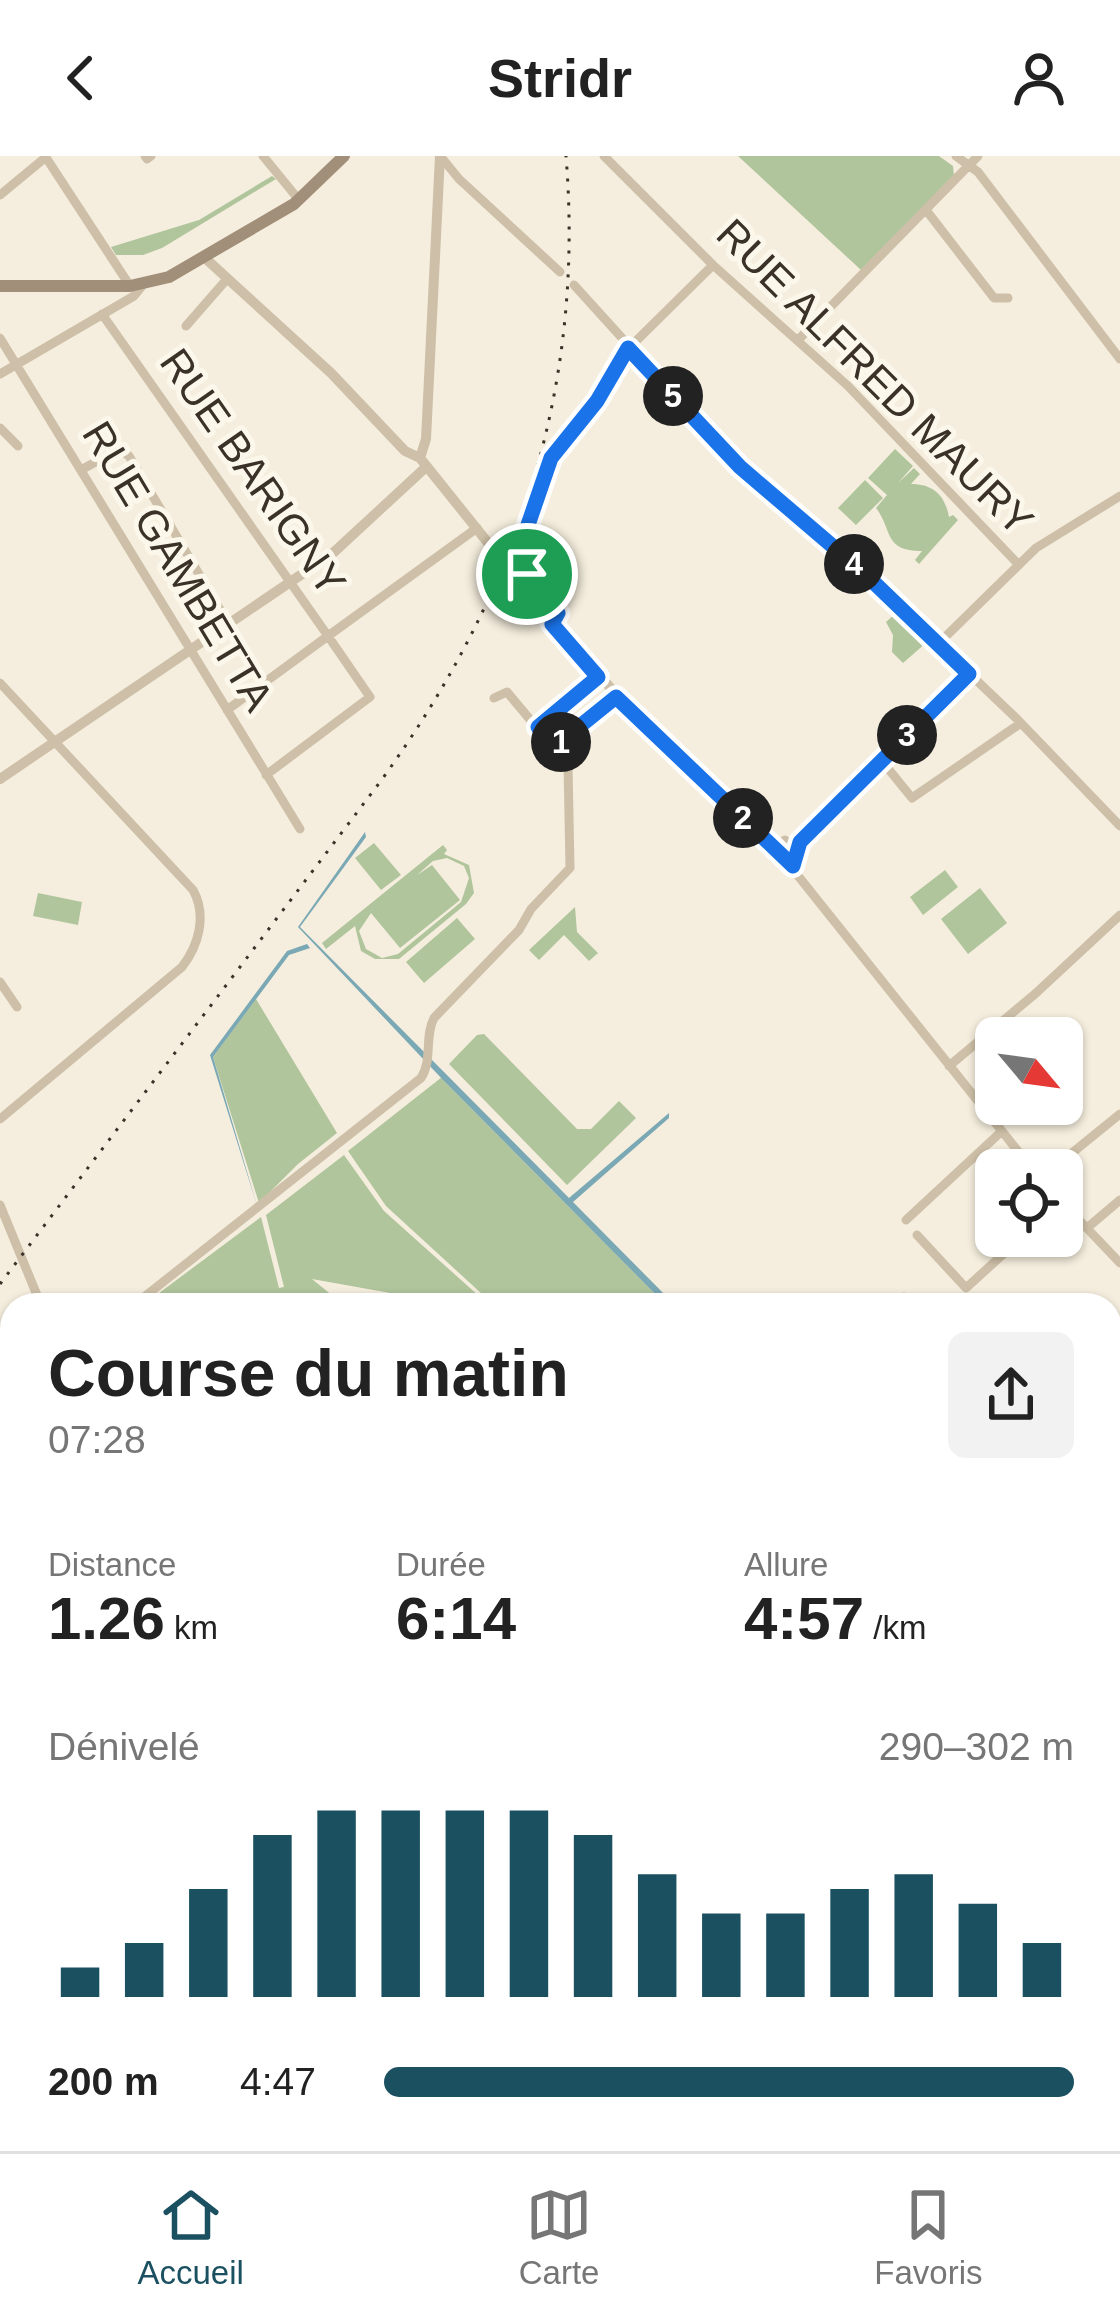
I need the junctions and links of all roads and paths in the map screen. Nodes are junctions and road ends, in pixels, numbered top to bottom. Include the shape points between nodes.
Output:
1 (263, 156) edge
2 (344, 156) edge
3 (604, 156) edge
4 (956, 156) edge
5 (46, 157) edge
6 (441, 157) edge
7 (974, 160) edge
8 (459, 179) junction
9 (440, 193) junction
10 (295, 194) junction
11 (0, 195) edge
12 (926, 210) junction
13 (205, 258) junction
14 (713, 265) junction
15 (560, 272) dead end
16 (227, 279) junction
17 (136, 285) junction
18 (574, 285) dead end
19 (0, 286) edge
20 (1008, 298) dead end
21 (102, 314) junction
22 (186, 326) dead end
23 (0, 338) edge
24 (799, 339) junction
25 (628, 348) junction
26 (1120, 359) edge
27 (14, 362) junction
28 (0, 374) edge
29 (0, 428) edge
30 (18, 446) dead end
31 (423, 463) junction
32 (81, 470) junction
33 (1120, 496) edge
34 (477, 528) junction
35 (497, 554) dead end
36 (1019, 565) junction
37 (508, 568) dead end
38 (290, 582) junction
39 (229, 623) junction
40 (552, 624) junction
41 (328, 636) junction
42 (938, 644) junction
43 (191, 650) junction
44 (969, 674) junction
45 (598, 677) junction
46 (0, 683) edge
47 (616, 697) junction
48 (494, 698) dead end
49 (226, 710) junction
50 (1021, 723) junction
51 (538, 727) junction
52 (53, 743) junction
53 (554, 747) junction
54 (881, 760) junction
55 (266, 775) junction
56 (0, 779) edge
57 (1120, 826) edge
58 (300, 830) dead end
59 (786, 850) junction
60 (1120, 915) edge
61 (0, 982) edge
62 (17, 1006) dead end
63 (950, 1066) junction
64 (1120, 1114) edge
65 (0, 1119) edge
66 (1002, 1131) junction
67 (1016, 1149) edge
68 (1077, 1149) edge
69 (1120, 1201) edge
70 (0, 1205) edge
71 (906, 1220) dead end
72 (1083, 1224) edge
73 (3, 1225) edge
74 (1087, 1228) junction
75 (917, 1235) dead end
76 (1000, 1257) edge
77 (1120, 1263) edge
78 (36, 1293) edge
79 (149, 1293) edge

1 - 10 street
2 - 10 main road
3 - 14 street, RUE ALFRED MAURY
4 - 7 street
5 - 11 street
5 - 17 street
6 - 8 street
6 - 9 street
7 - 12 street
7 - 26 street
8 - 9 street
8 - 15 street
9 - 31 street
10 - 13 main road
12 - 20 street via 994,298
12 - 24 street
13 - 16 street
13 - 17 main road
14 - 24 street, RUE ALFRED MAURY
14 - 25 street
16 - 22 street
16 - 31 street
17 - 19 main road
17 - 21 street via 134,296
18 - 25 street
21 - 27 street
21 - 38 street, RUE BARIGNY
23 - 27 street, RUE GAMBETTA
24 - 36 street, RUE ALFRED MAURY
25 - 40 street via 551,458 518,554 558,613
25 - 42 street via 740,467
27 - 28 street
27 - 32 street, RUE GAMBETTA
29 - 30 street
31 - 34 street
31 - 38 street via 344,544
32 - 39 street via 119,449 129,456
32 - 43 street, RUE GAMBETTA
33 - 36 street
34 - 35 street
34 - 41 street, RUE BARIGNY
36 - 42 street, RUE ALFRED MAURY
37 - 40 street
38 - 39 street
38 - 41 street, RUE BARIGNY
39 - 43 street
40 - 45 street
41 - 49 street
41 - 55 street via 370,698
42 - 44 street
43 - 49 street, RUE GAMBETTA
43 - 52 street
44 - 50 street
44 - 54 street
45 - 47 street
45 - 51 street
46 - 52 street
47 - 53 street
47 - 59 street
48 - 51 street via 507,692
49 - 55 street, RUE GAMBETTA
50 - 54 street via 912,798
50 - 57 street
51 - 53 street
52 - 56 street
52 - 65 street via 184,880 200,902 200,926 182,967
53 - 79 street via 568,764 570,868 434,1018 422,1078
54 - 59 street
55 - 58 street, RUE GAMBETTA
59 - 63 street
60 - 63 street
61 - 62 street
63 - 66 street
64 - 68 street
66 - 67 street
66 - 71 street
69 - 74 street
70 - 73 street
72 - 74 street
73 - 78 street
74 - 77 street
75 - 76 street via 966,1288

